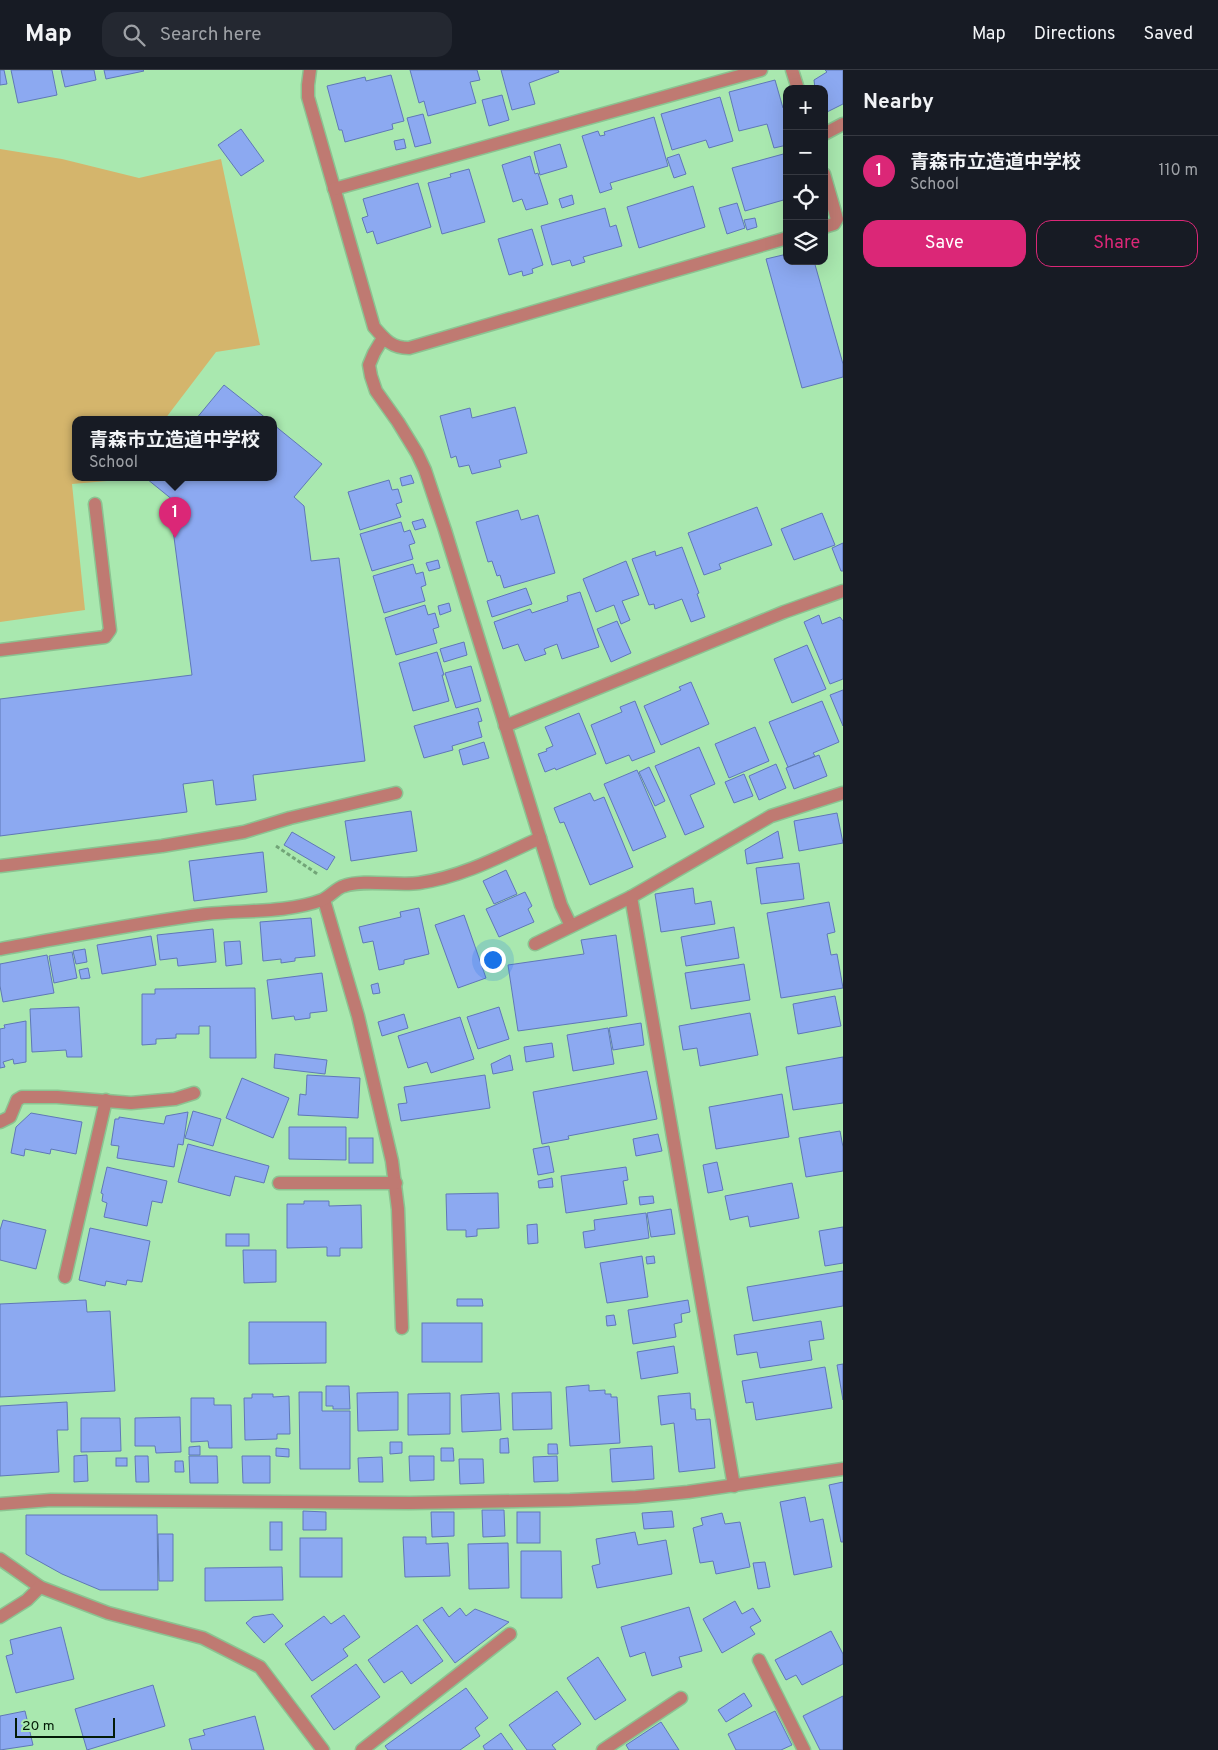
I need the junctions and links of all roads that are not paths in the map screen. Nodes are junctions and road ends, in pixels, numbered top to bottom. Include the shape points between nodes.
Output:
1 (310, 70) edge
2 (761, 70) edge
3 (792, 70) edge
4 (797, 85) edge
5 (843, 124) edge
6 (828, 132) edge
7 (824, 175) edge
8 (334, 189) junction
9 (828, 226) edge
10 (783, 239) edge
11 (383, 338) junction
12 (95, 504) dead end
13 (843, 591) edge
14 (0, 650) edge
15 (504, 726) junction
16 (396, 793) dead end
17 (843, 793) edge
18 (540, 838) junction
19 (0, 866) edge
20 (631, 897) junction
21 (324, 900) junction
22 (571, 926) junction
23 (535, 944) dead end
24 (0, 949) edge
25 (194, 1093) dead end
26 (106, 1100) junction
27 (0, 1122) edge
28 (279, 1183) dead end
29 (396, 1183) junction
30 (65, 1277) dead end
31 (402, 1328) dead end
32 (843, 1469) edge
33 (734, 1486) junction
34 (0, 1504) edge
35 (0, 1559) edge
36 (40, 1587) junction
37 (0, 1617) edge
38 (510, 1634) dead end
39 (759, 1660) dead end
40 (681, 1698) dead end
41 (605, 1749) edge
42 (323, 1750) edge
43 (362, 1750) edge
44 (804, 1750) edge

1 - 8 street via 308,97
2 - 8 street
3 - 4 street
5 - 6 street
7 - 9 street via 837,219
8 - 11 street via 374,327
10 - 11 street via 409,348 397,348
11 - 15 street via 369,364 370,376 425,470
12 - 14 street via 110,630 105,636
13 - 15 street
15 - 18 street
16 - 19 street via 244,832 162,846
17 - 20 street via 771,816
18 - 21 street via 441,880 417,884 342,886
18 - 22 street
20 - 22 street
20 - 33 street
21 - 24 street via 167,920
21 - 29 street via 358,1016
22 - 23 street
25 - 26 street via 155,1102
26 - 27 street via 22,1097 17,1100 10,1117
26 - 30 street
28 - 29 street
29 - 31 street
32 - 33 street
33 - 34 street via 636,1497 519,1502 51,1500
35 - 36 street
36 - 37 street via 27,1600
36 - 42 street via 108,1613 203,1638 260,1667
38 - 43 street
39 - 44 street
40 - 41 street

